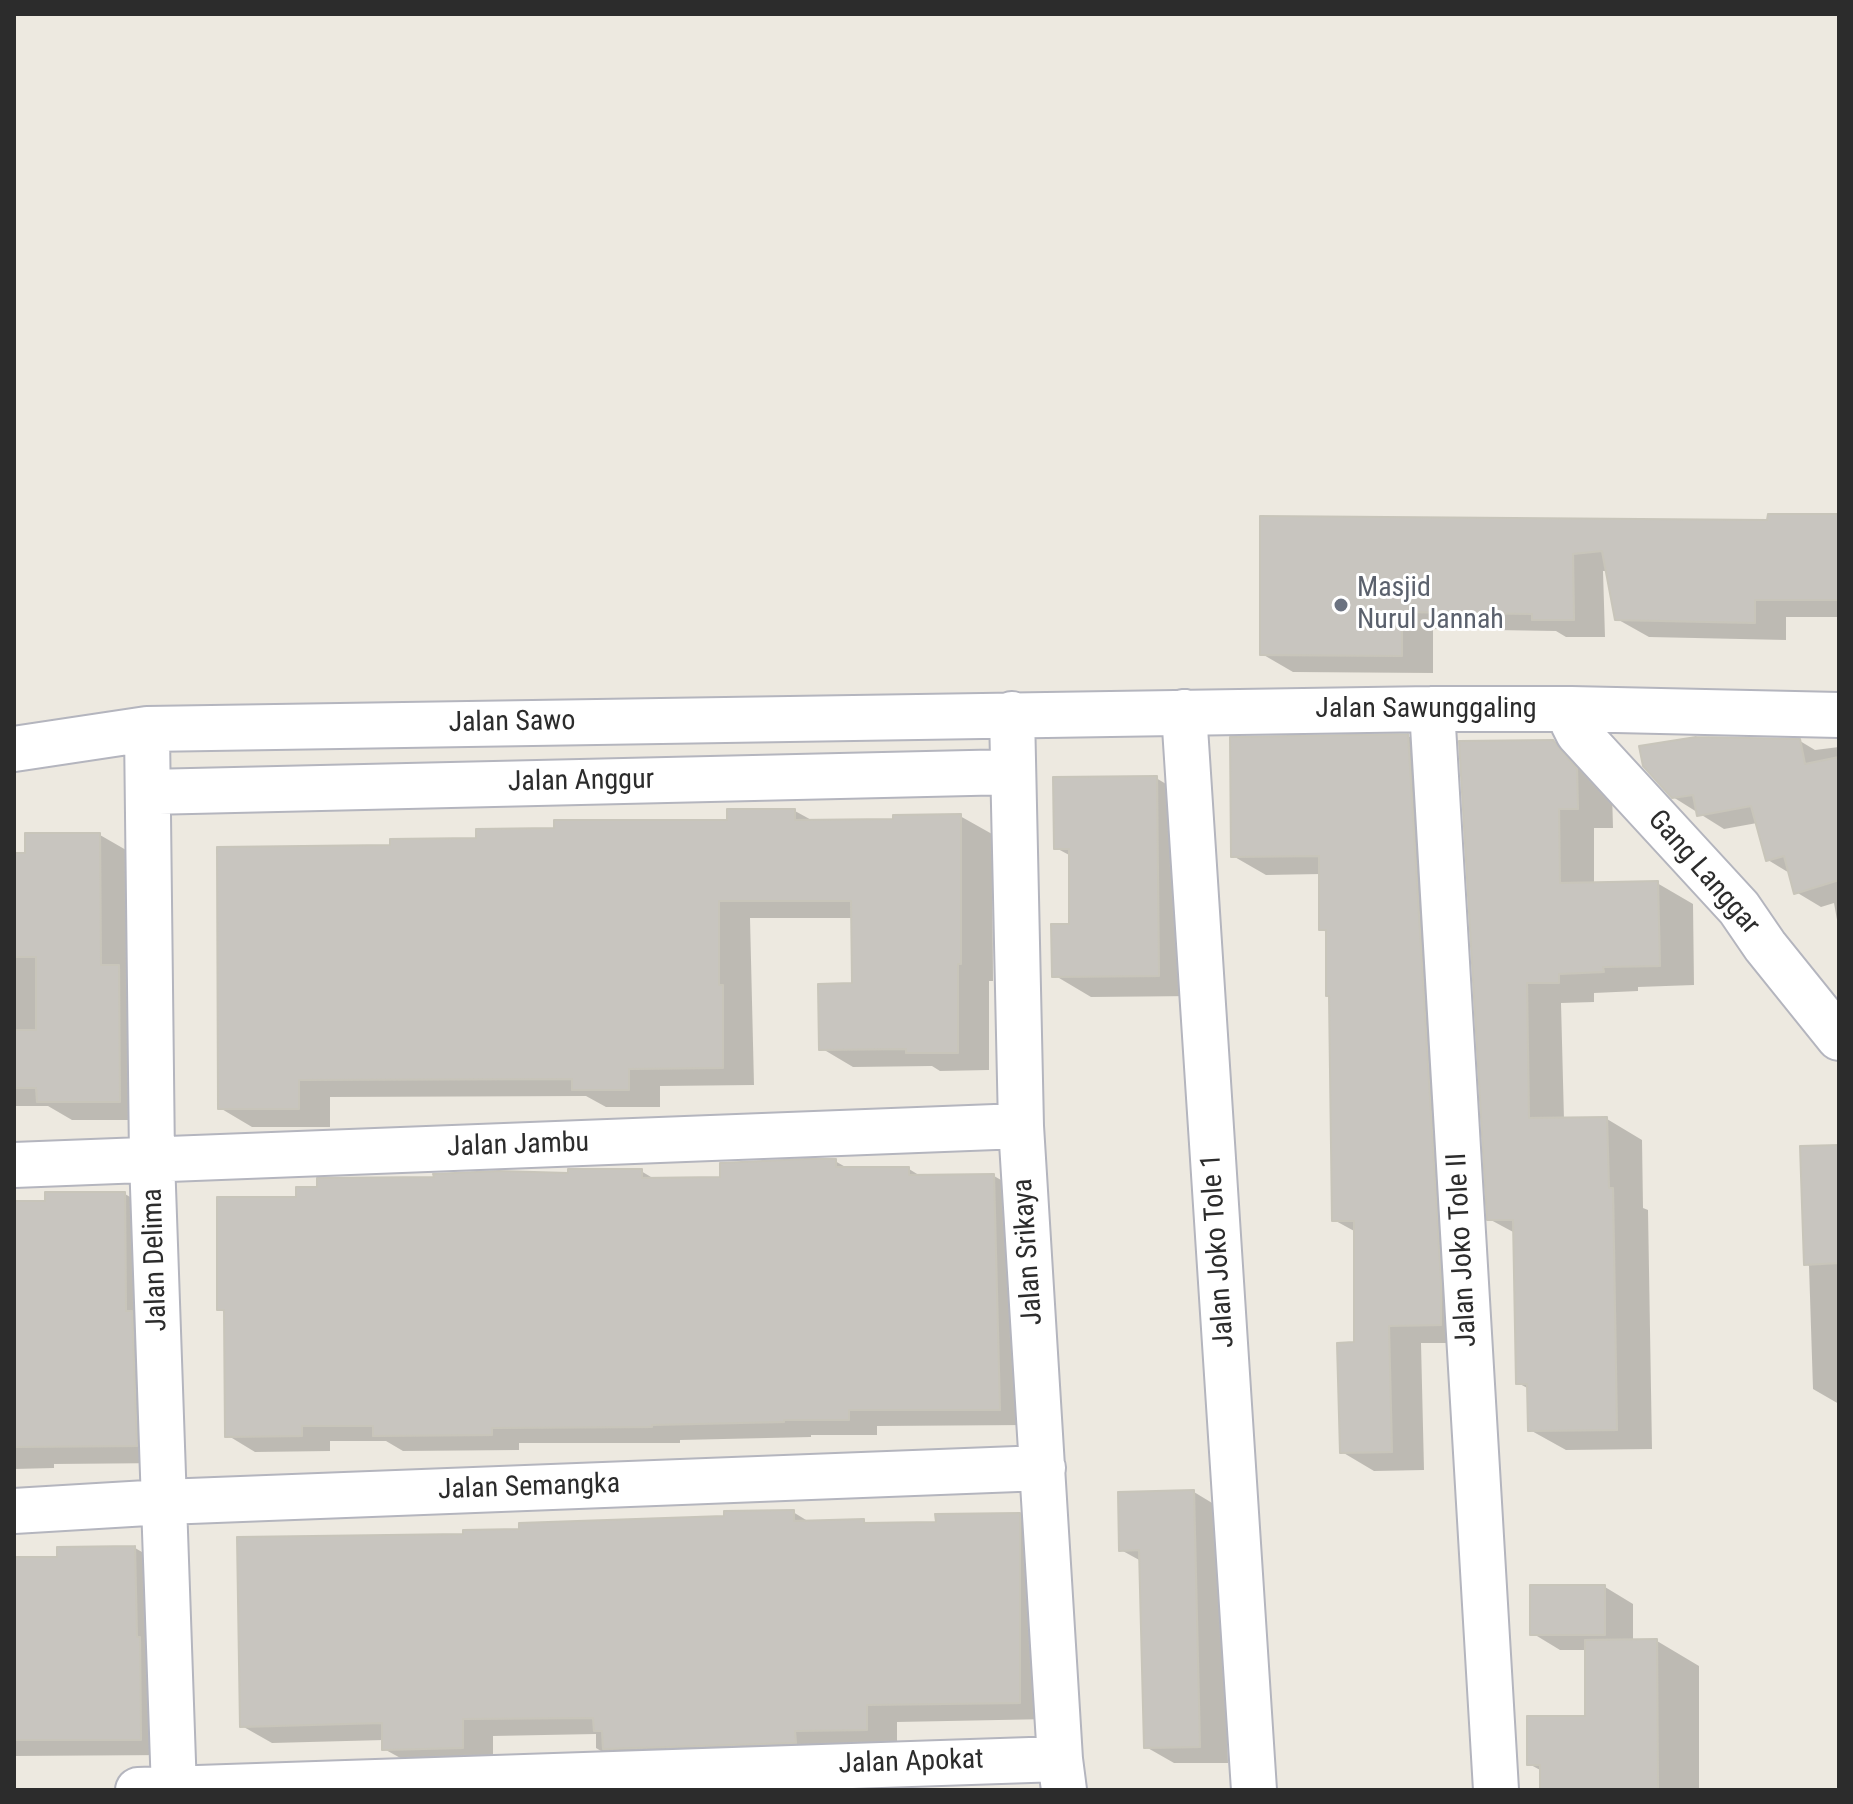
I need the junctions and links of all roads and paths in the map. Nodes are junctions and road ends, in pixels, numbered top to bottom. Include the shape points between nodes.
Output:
1 (1432, 709) junction
2 (1571, 709) junction
3 (1184, 712) junction
4 (1012, 714) junction
5 (1839, 715) edge
6 (147, 729) junction
7 (14, 749) edge
8 (1013, 772) junction
9 (148, 792) junction
10 (1839, 1038) edge
11 (1021, 1126) junction
12 (152, 1159) junction
13 (14, 1165) edge
14 (1043, 1468) junction
15 (164, 1502) junction
16 (14, 1511) edge
17 (1062, 1774) edge
18 (162, 1789) edge
19 (1254, 1790) edge
20 (1496, 1790) edge

1 - 2 street, Jalan Sawunggaling
1 - 3 street, Jalan Sawunggaling
1 - 20 street, Jalan Joko Tole II
2 - 5 street, Jalan Sawunggaling
2 - 10 street, Gang Langgar via 1578,733 1739,908
3 - 4 street, Jalan Sawunggaling
3 - 19 street, Jalan Joko Tole 1
4 - 6 street, Jalan Sawo
4 - 8 street, Jalan Srikaya
6 - 7 street, Jalan Sawo
6 - 9 street, Jalan Delima
8 - 9 street, Jalan Anggur
8 - 11 street, Jalan Srikaya
9 - 12 street, Jalan Delima
11 - 12 street, Jalan Jambu
11 - 14 street, Jalan Srikaya
12 - 13 street, Jalan Jambu
12 - 15 street, Jalan Delima
14 - 15 street, Jalan Semangka
14 - 17 street, Jalan Srikaya
15 - 16 street, Jalan Semangka
15 - 18 street, Jalan Delima
17 - 18 street, Jalan Apokat

